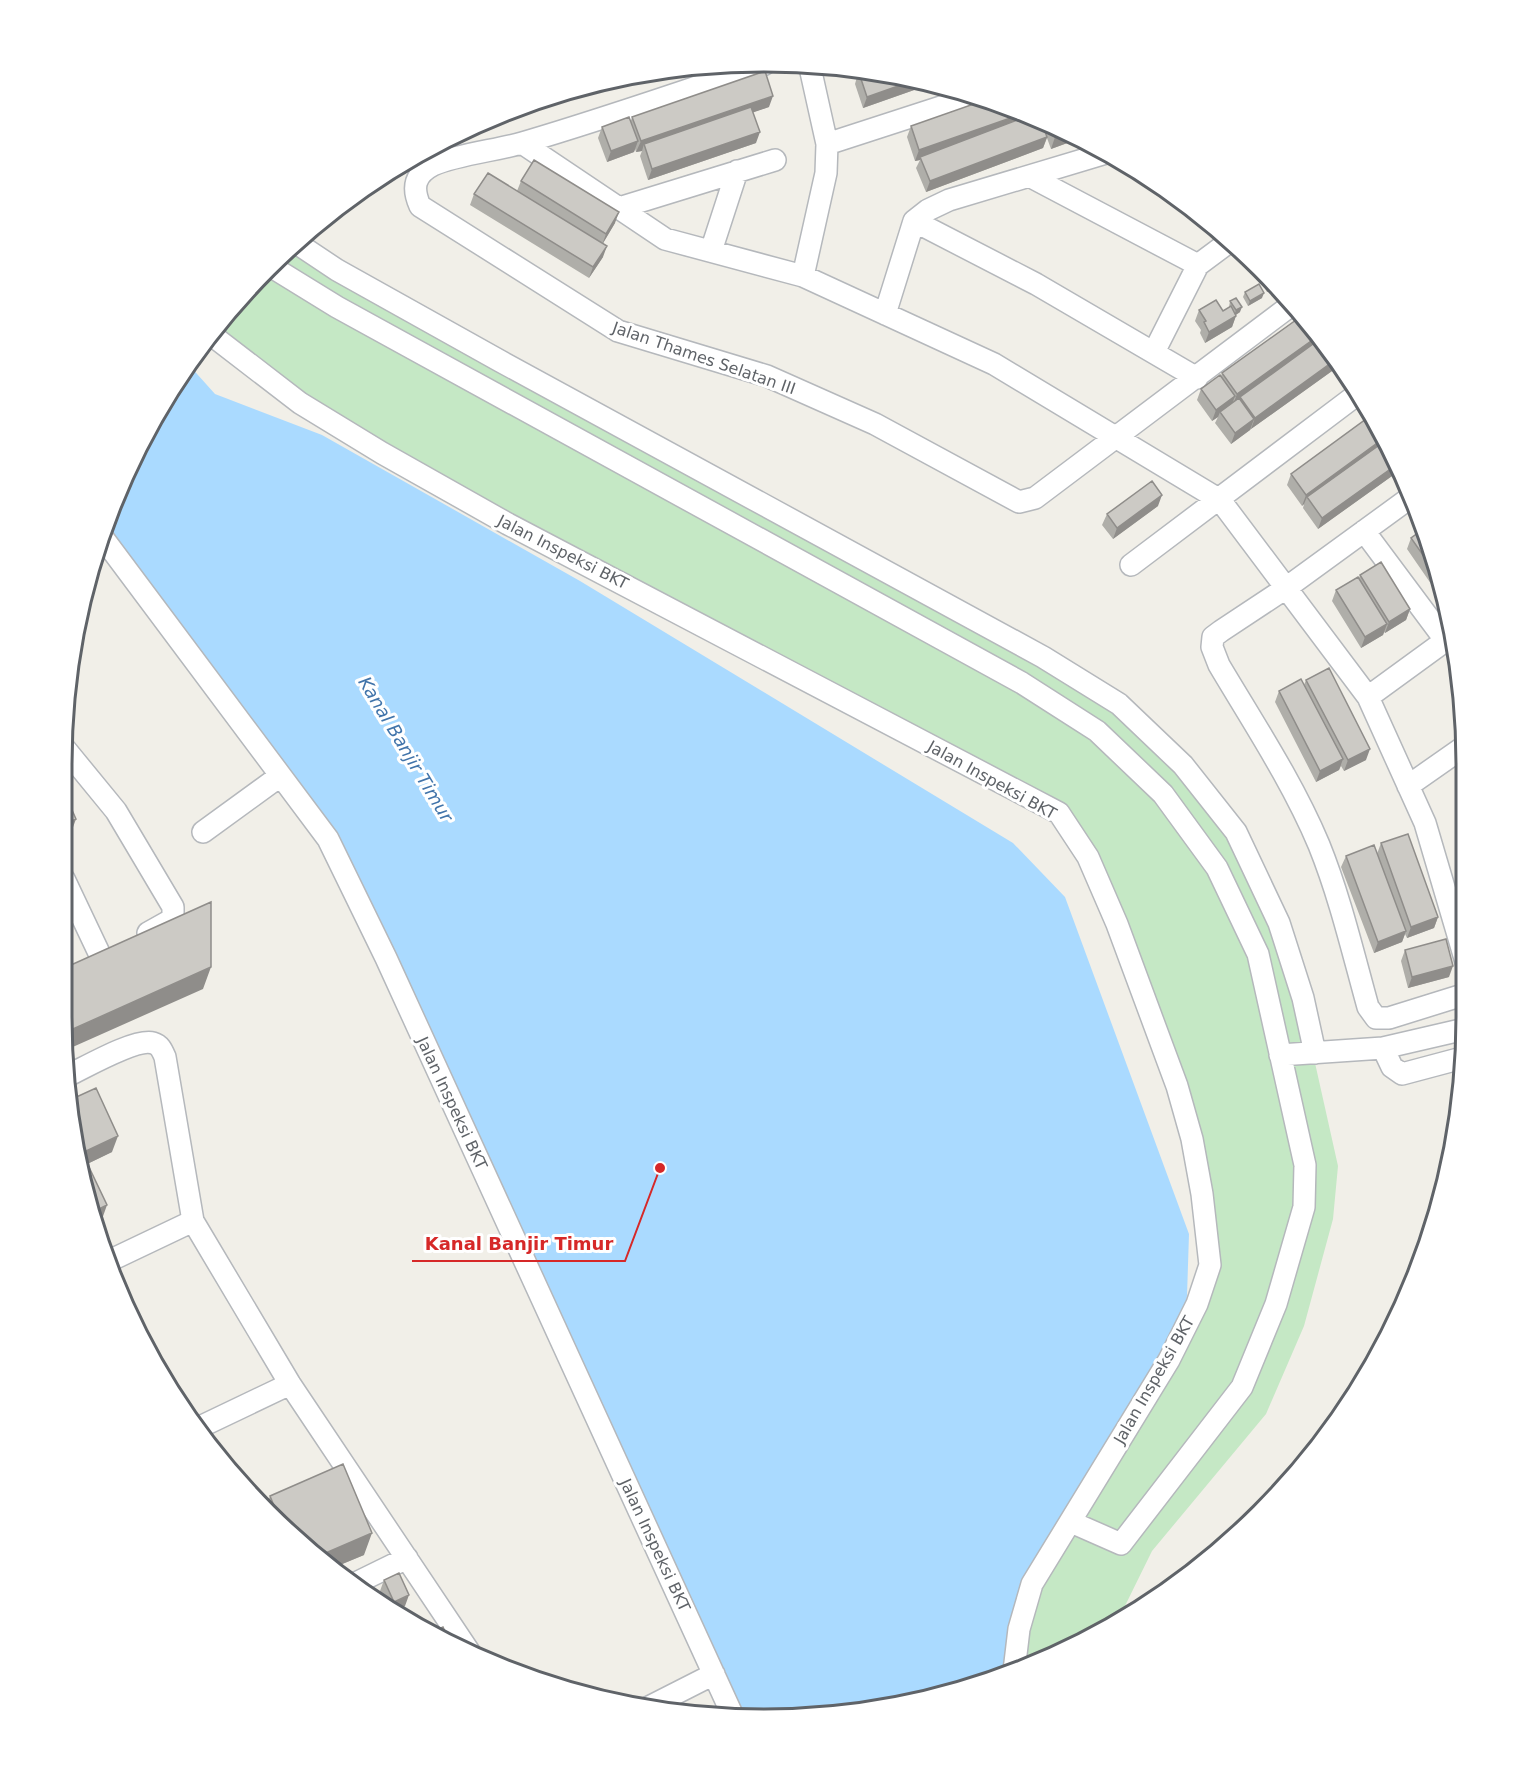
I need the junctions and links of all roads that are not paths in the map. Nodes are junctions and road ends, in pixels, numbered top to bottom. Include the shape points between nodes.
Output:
1 (739, 73) edge
2 (811, 73) edge
3 (960, 101) edge
4 (522, 143) junction
5 (827, 144) junction
6 (1095, 157) edge
7 (775, 160) dead end
8 (737, 171) junction
9 (1031, 177) junction
10 (619, 208) junction
11 (914, 221) junction
12 (1223, 247) edge
13 (304, 248) edge
14 (711, 251) junction
15 (1197, 265) junction
16 (279, 271) edge
17 (803, 276) junction
18 (1285, 310) edge
19 (885, 314) junction
20 (218, 340) edge
21 (1154, 352) junction
22 (1197, 378) junction
23 (1351, 399) edge
24 (1117, 438) junction
25 (1220, 500) junction
26 (1404, 502) edge
27 (1364, 531) junction
28 (108, 545) edge
29 (1131, 565) dead end
30 (1286, 588) junction
31 (1444, 635) edge
32 (1445, 642) edge
33 (1368, 697) junction
34 (1456, 752) edge
35 (72, 757) edge
36 (280, 776) junction
37 (1408, 786) junction
38 (203, 832) dead end
39 (72, 892) edge
40 (1456, 893) edge
41 (1456, 997) edge
42 (1456, 1031) edge
43 (1383, 1048) junction
44 (1315, 1053) junction
45 (1280, 1055) junction
46 (1455, 1060) edge
47 (74, 1073) edge
48 (194, 1221) junction
49 (116, 1258) edge
50 (290, 1384) junction
51 (205, 1424) edge
52 (1071, 1522) junction
53 (408, 1558) junction
54 (363, 1580) edge
55 (461, 1639) edge
56 (1015, 1661) edge
57 (714, 1674) junction
58 (662, 1701) edge
59 (729, 1708) edge

1 - 4 street
2 - 5 street
3 - 5 street
4 - 10 street
4 - 24 street, Jalan Thames Selatan III via 434,165 414,184 420,206 618,331 767,376 874,424 1019,502 1035,498
5 - 17 street via 826,173
6 - 9 street
7 - 8 street
8 - 10 street
8 - 14 street
9 - 11 street via 949,200
9 - 15 street
10 - 14 street via 665,239
11 - 19 street
11 - 21 street via 1036,284
12 - 15 street
13 - 44 street via 500,361 1043,657 1119,704 1182,765 1236,831 1279,923 1303,998
14 - 17 street
15 - 21 street
16 - 45 street via 1022,683 1097,731 1163,794 1218,868 1258,954
17 - 19 street
18 - 22 street
19 - 24 street via 994,364
20 - 52 street, Jalan Inspeksi BKT via 300,403 403,465 1059,813 1088,857 1117,924 1177,1086 1192,1139 1210,1265 1197,1304 1169,1360
21 - 22 street
22 - 24 street
23 - 25 street
24 - 25 street
25 - 29 street
25 - 30 street
26 - 27 street
27 - 30 street
27 - 31 street
28 - 36 street, Jalan Inspeksi BKT
30 - 33 street
30 - 41 street via 1213,637 1219,665 1290,783 1319,846 1345,921 1368,1007 1376,1018 1389,1018
32 - 33 street
33 - 37 street
34 - 37 street
35 - 39 street via 116,811 173,907 173,919 108,952
36 - 38 street
36 - 57 street, Jalan Inspeksi BKT via 328,839 347,877
37 - 40 street
42 - 43 street
43 - 44 street
43 - 46 street via 1392,1067 1402,1074
44 - 45 street
45 - 52 street via 1305,1166 1304,1207 1276,1304 1242,1387 1121,1544
47 - 48 street via 141,1043 155,1043 161,1048
48 - 49 street
48 - 50 street
50 - 51 street
50 - 53 street
52 - 56 street, Jalan Inspeksi BKT via 1032,1584
53 - 54 street
53 - 55 street
57 - 58 street
57 - 59 street, Jalan Inspeksi BKT

